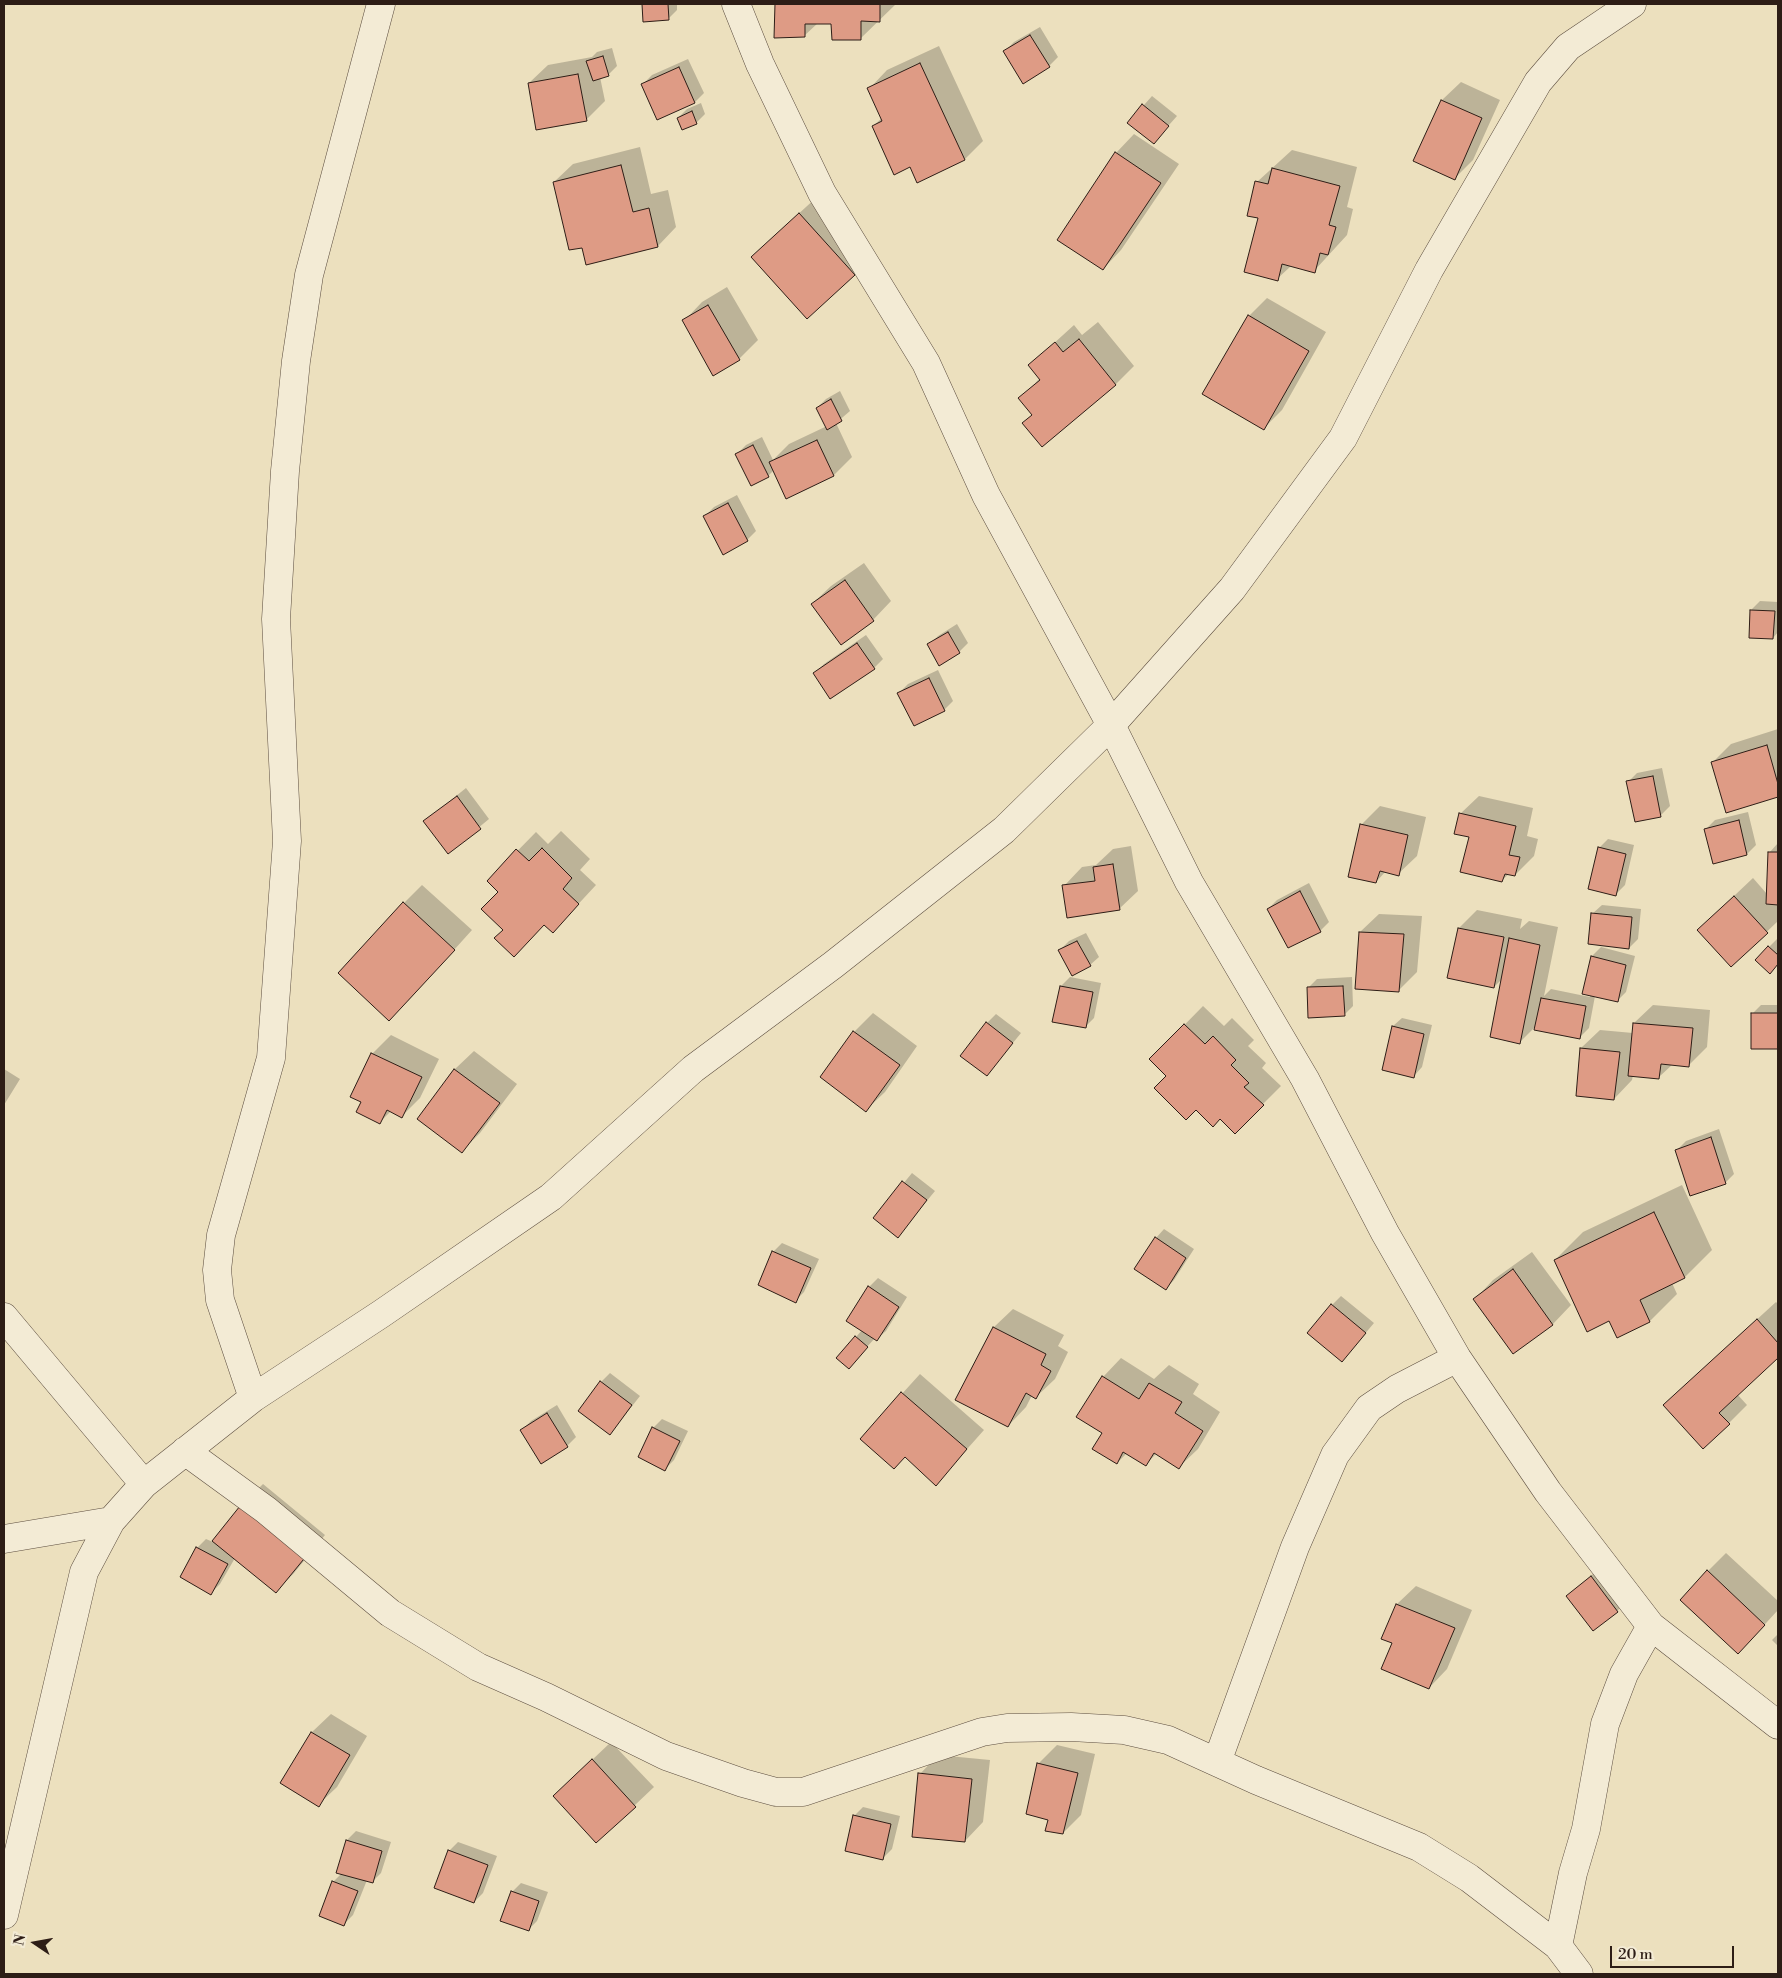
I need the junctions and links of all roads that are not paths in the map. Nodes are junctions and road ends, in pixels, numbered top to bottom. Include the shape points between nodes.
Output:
1 (381, 4) edge
2 (736, 4) edge
3 (1632, 4) edge
4 (1111, 725) junction
5 (4, 1317) edge
6 (1457, 1358) junction
7 (253, 1398) junction
8 (185, 1451) junction
9 (144, 1484) junction
10 (111, 1520) junction
11 (4, 1538) edge
12 (1651, 1626) junction
13 (1778, 1725) edge
14 (1217, 1762) junction
15 (4, 1915) edge
16 (1558, 1946) junction
17 (1579, 1974) edge

1 - 7 street via 309,276 296,361 285,471 276,619 287,841 271,1058 221,1235 217,1270 220,1300
2 - 4 street via 760,64 822,192 926,363 986,495
3 - 4 street via 1568,47 1538,82 1428,270 1343,438 1232,589
4 - 6 street via 1189,882 1305,1079 1384,1232
4 - 7 street via 1004,830 693,1069 551,1197
5 - 9 street
6 - 12 street via 1548,1492
6 - 14 street via 1369,1408 1334,1455 1295,1547
7 - 8 street
8 - 9 street
8 - 14 street via 266,1510 390,1613 478,1668 546,1697 666,1756 743,1783 776,1792 803,1792 982,1732 1007,1728 1124,1730 1168,1740
9 - 10 street
10 - 11 street
10 - 15 street via 84,1572
12 - 13 street
12 - 16 street via 1624,1674 1605,1724 1586,1829
14 - 16 street via 1420,1847 1469,1878
16 - 17 street

